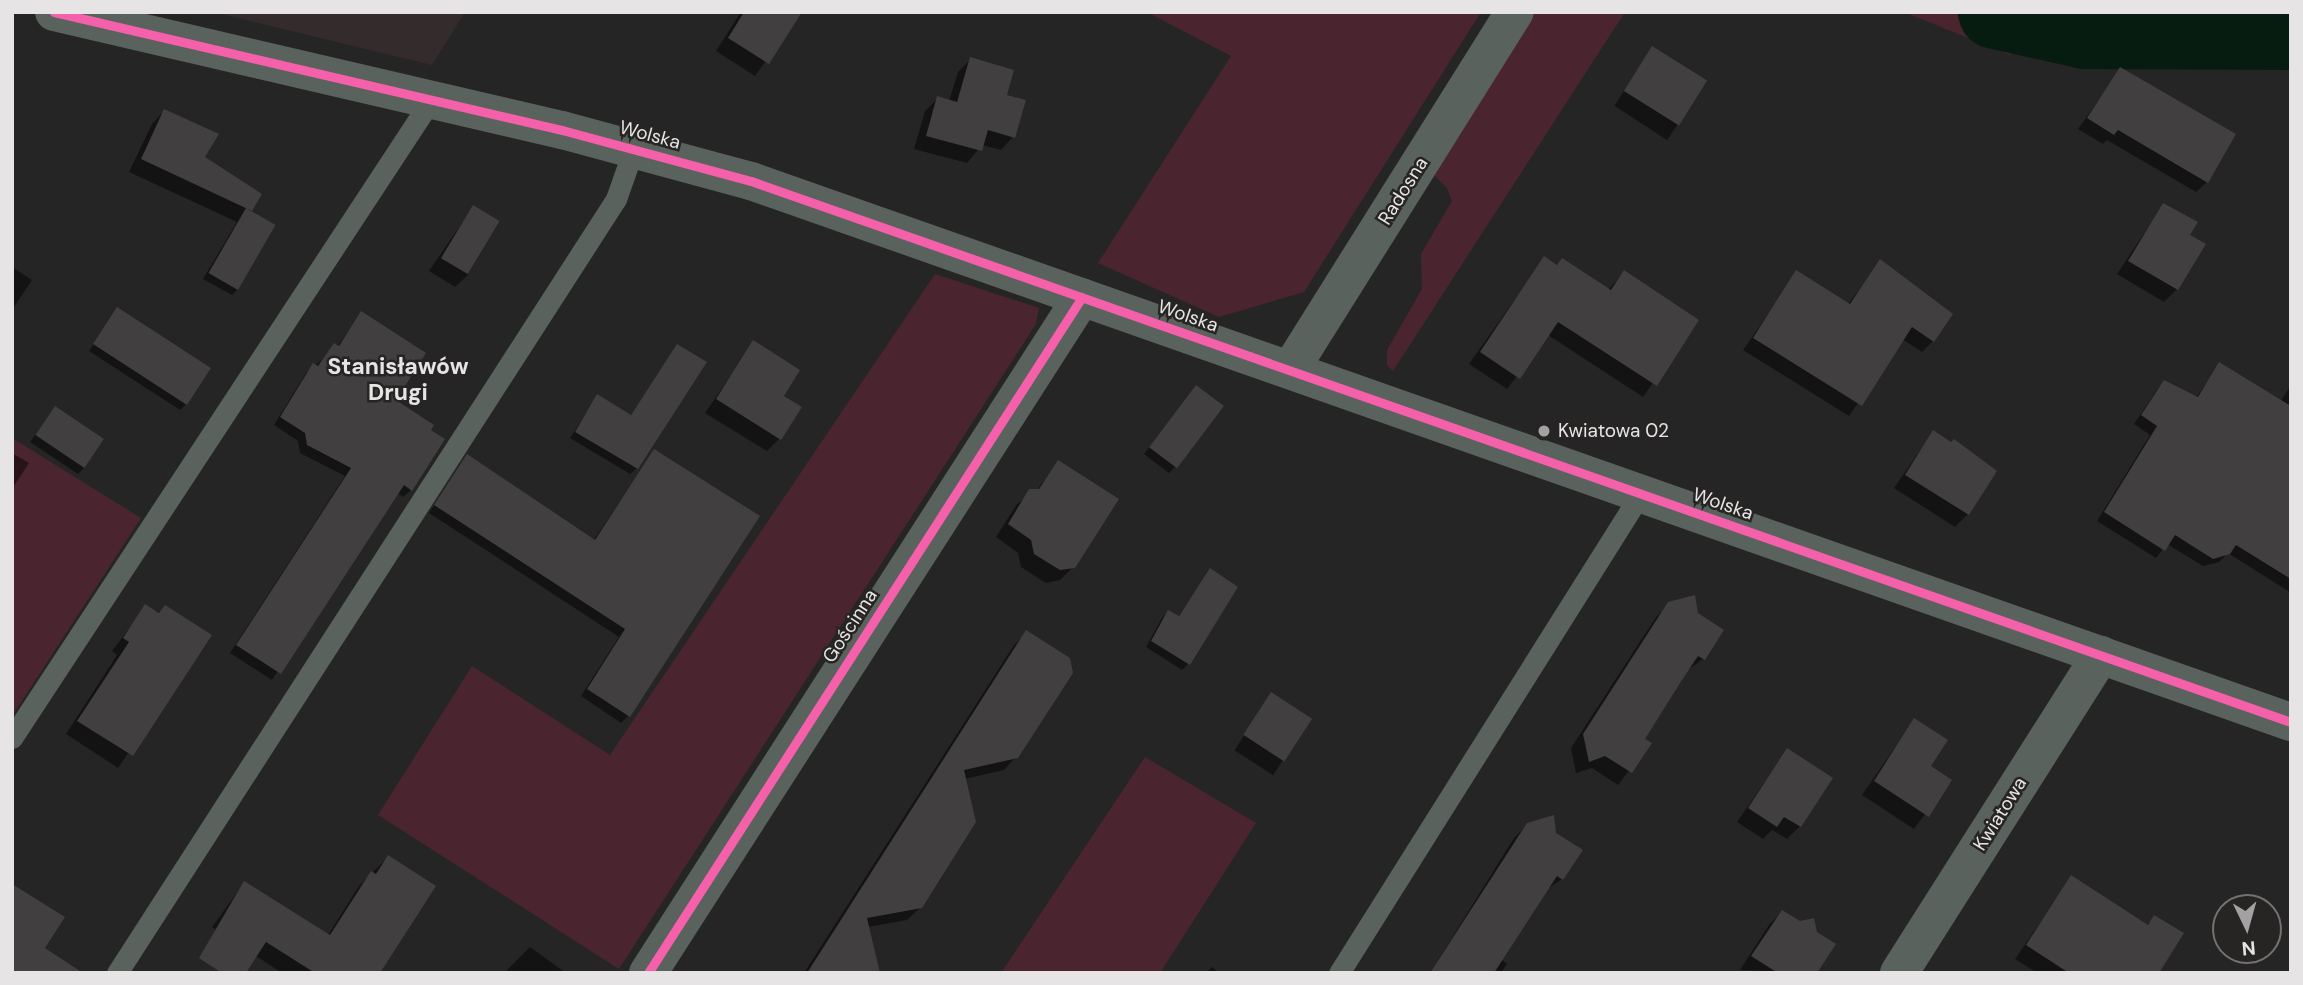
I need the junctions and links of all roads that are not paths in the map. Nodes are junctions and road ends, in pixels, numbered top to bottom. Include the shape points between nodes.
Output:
1 (54, 12) edge
2 (1516, 12) edge
3 (431, 100) junction
4 (634, 148) junction
5 (1082, 298) junction
6 (1290, 370) junction
7 (1641, 493) junction
8 (2101, 655) junction
9 (2291, 722) edge
10 (12, 738) edge
11 (117, 973) edge
12 (648, 973) edge
13 (1339, 973) edge
14 (1899, 973) edge

1 - 3 street, Wolska
2 - 6 street, Radosna
3 - 4 street, Wolska
3 - 10 lane
4 - 5 street, Wolska via 844,212
4 - 11 lane via 616,199
5 - 6 street, Wolska
5 - 12 street, Gościnna
6 - 7 street, Wolska
7 - 8 street, Wolska
7 - 13 lane
8 - 9 street, Wolska
8 - 14 street, Kwiatowa

